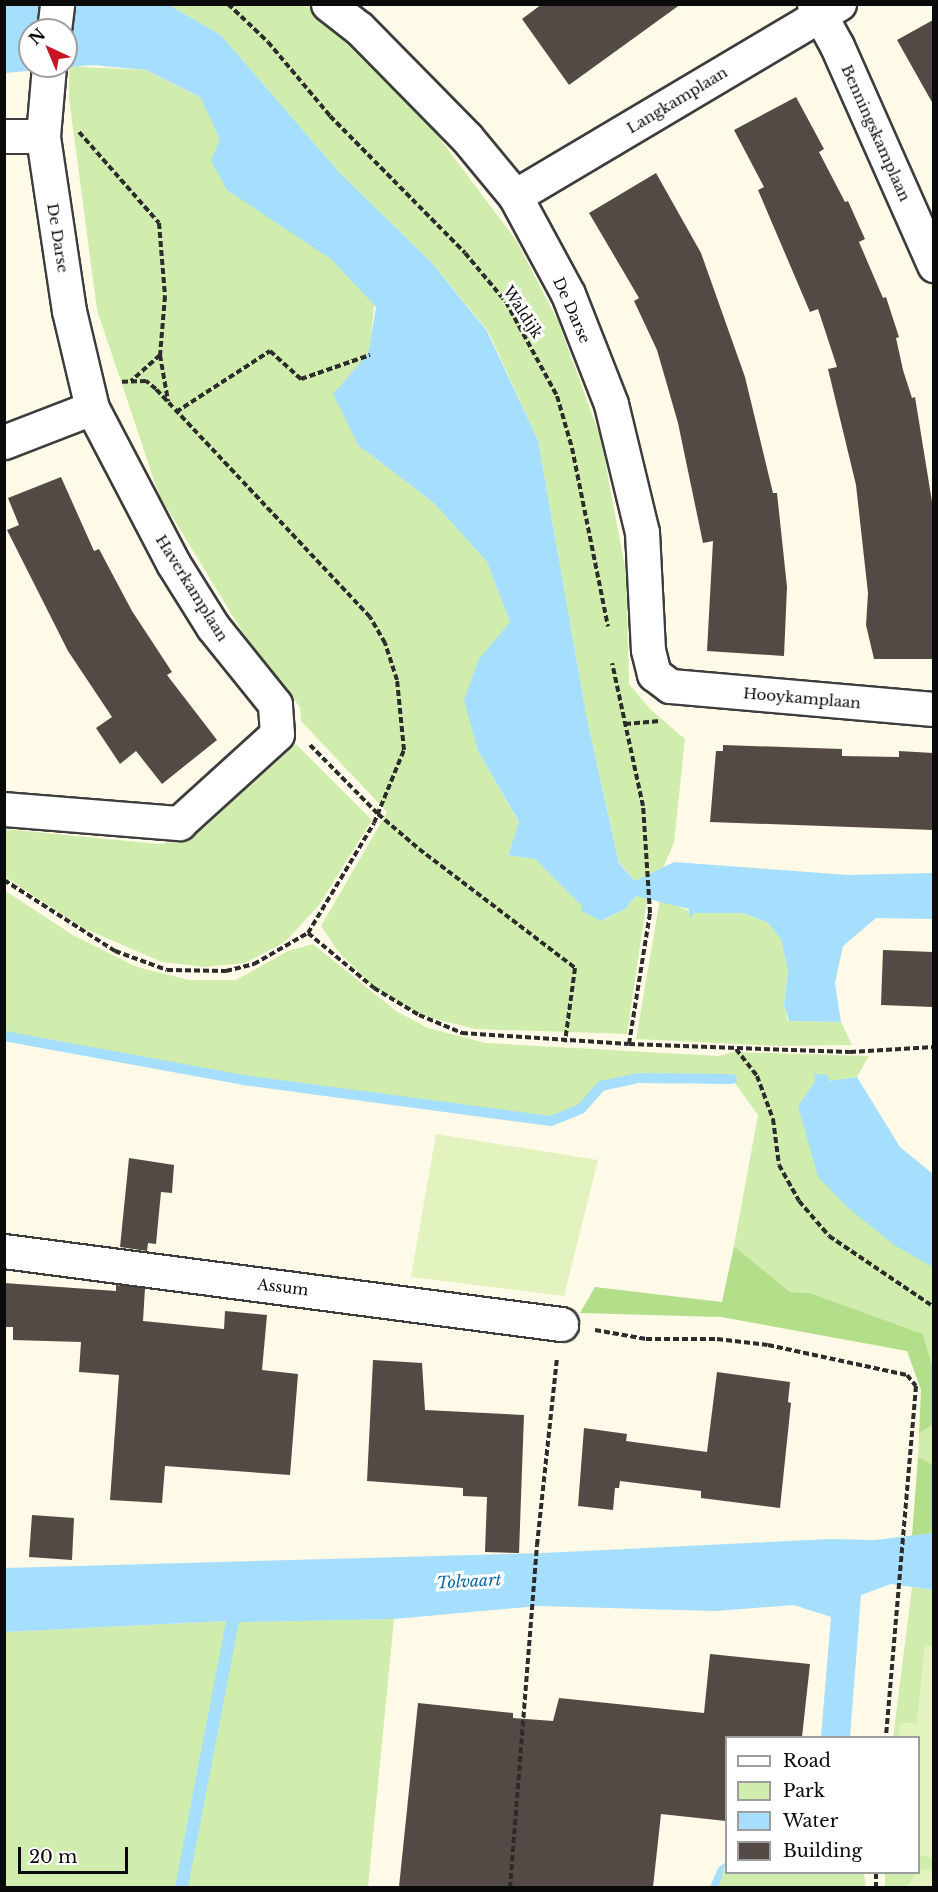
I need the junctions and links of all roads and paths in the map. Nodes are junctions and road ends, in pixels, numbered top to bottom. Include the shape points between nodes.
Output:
1 (228, 4) edge
2 (328, 4) edge
3 (825, 8) edge
4 (47, 78) edge
5 (4, 136) edge
6 (43, 136) junction
7 (515, 196) junction
8 (933, 265) edge
9 (160, 355) junction
10 (370, 355) dead end
11 (130, 381) junction
12 (168, 403) junction
13 (92, 408) junction
14 (176, 412) junction
15 (4, 442) edge
16 (609, 637) dead end
17 (612, 659) dead end
18 (670, 686) joint
19 (933, 709) edge
20 (277, 734) junction
21 (4, 809) edge
22 (378, 814) junction
23 (4, 880) edge
24 (308, 933) junction
25 (565, 1042) junction
26 (629, 1044) junction
27 (933, 1047) edge
28 (736, 1049) junction
29 (4, 1251) edge
30 (933, 1307) edge
31 (561, 1324) junction
32 (886, 1736) edge
33 (510, 1887) edge

1 - 16 path, Waldijk via 268,42 330,116 465,253 506,302 557,396 572,448
2 - 7 street, De Darse via 359,28 418,87
3 - 7 street, Langkamplaan
3 - 8 street, Benningskamplaan
4 - 6 street, De Darse
5 - 6 street
6 - 9 path via 79,132 159,223 165,296
6 - 13 street, De Darse via 69,311
7 - 18 street, De Darse via 567,294 611,404 642,532 648,650 654,674
9 - 11 path
9 - 12 path
10 - 14 path via 301,379 270,351
11 - 12 path via 146,381
11 - 13 path via 112,383
12 - 14 path
13 - 15 street
13 - 20 street, Haverkamplaan via 173,563 213,627 275,704
14 - 22 path via 325,567 370,617 386,643 397,680 404,750
17 - 26 path via 643,806 650,913
18 - 19 street, Hooykamplaan
20 - 21 street via 179,823
20 - 22 path via 300,735
22 - 24 path
22 - 25 path via 575,968
23 - 24 path via 115,951 168,970 226,971 254,964
24 - 25 path via 374,988 419,1016 462,1033
25 - 26 path via 586,1039
26 - 28 path
27 - 28 path via 850,1052
28 - 30 path via 757,1076 774,1119 779,1165 799,1201 829,1236
29 - 31 street, Assum
31 - 32 path via 646,1339 717,1340 824,1355 907,1375 916,1386
31 - 33 path via 537,1545

